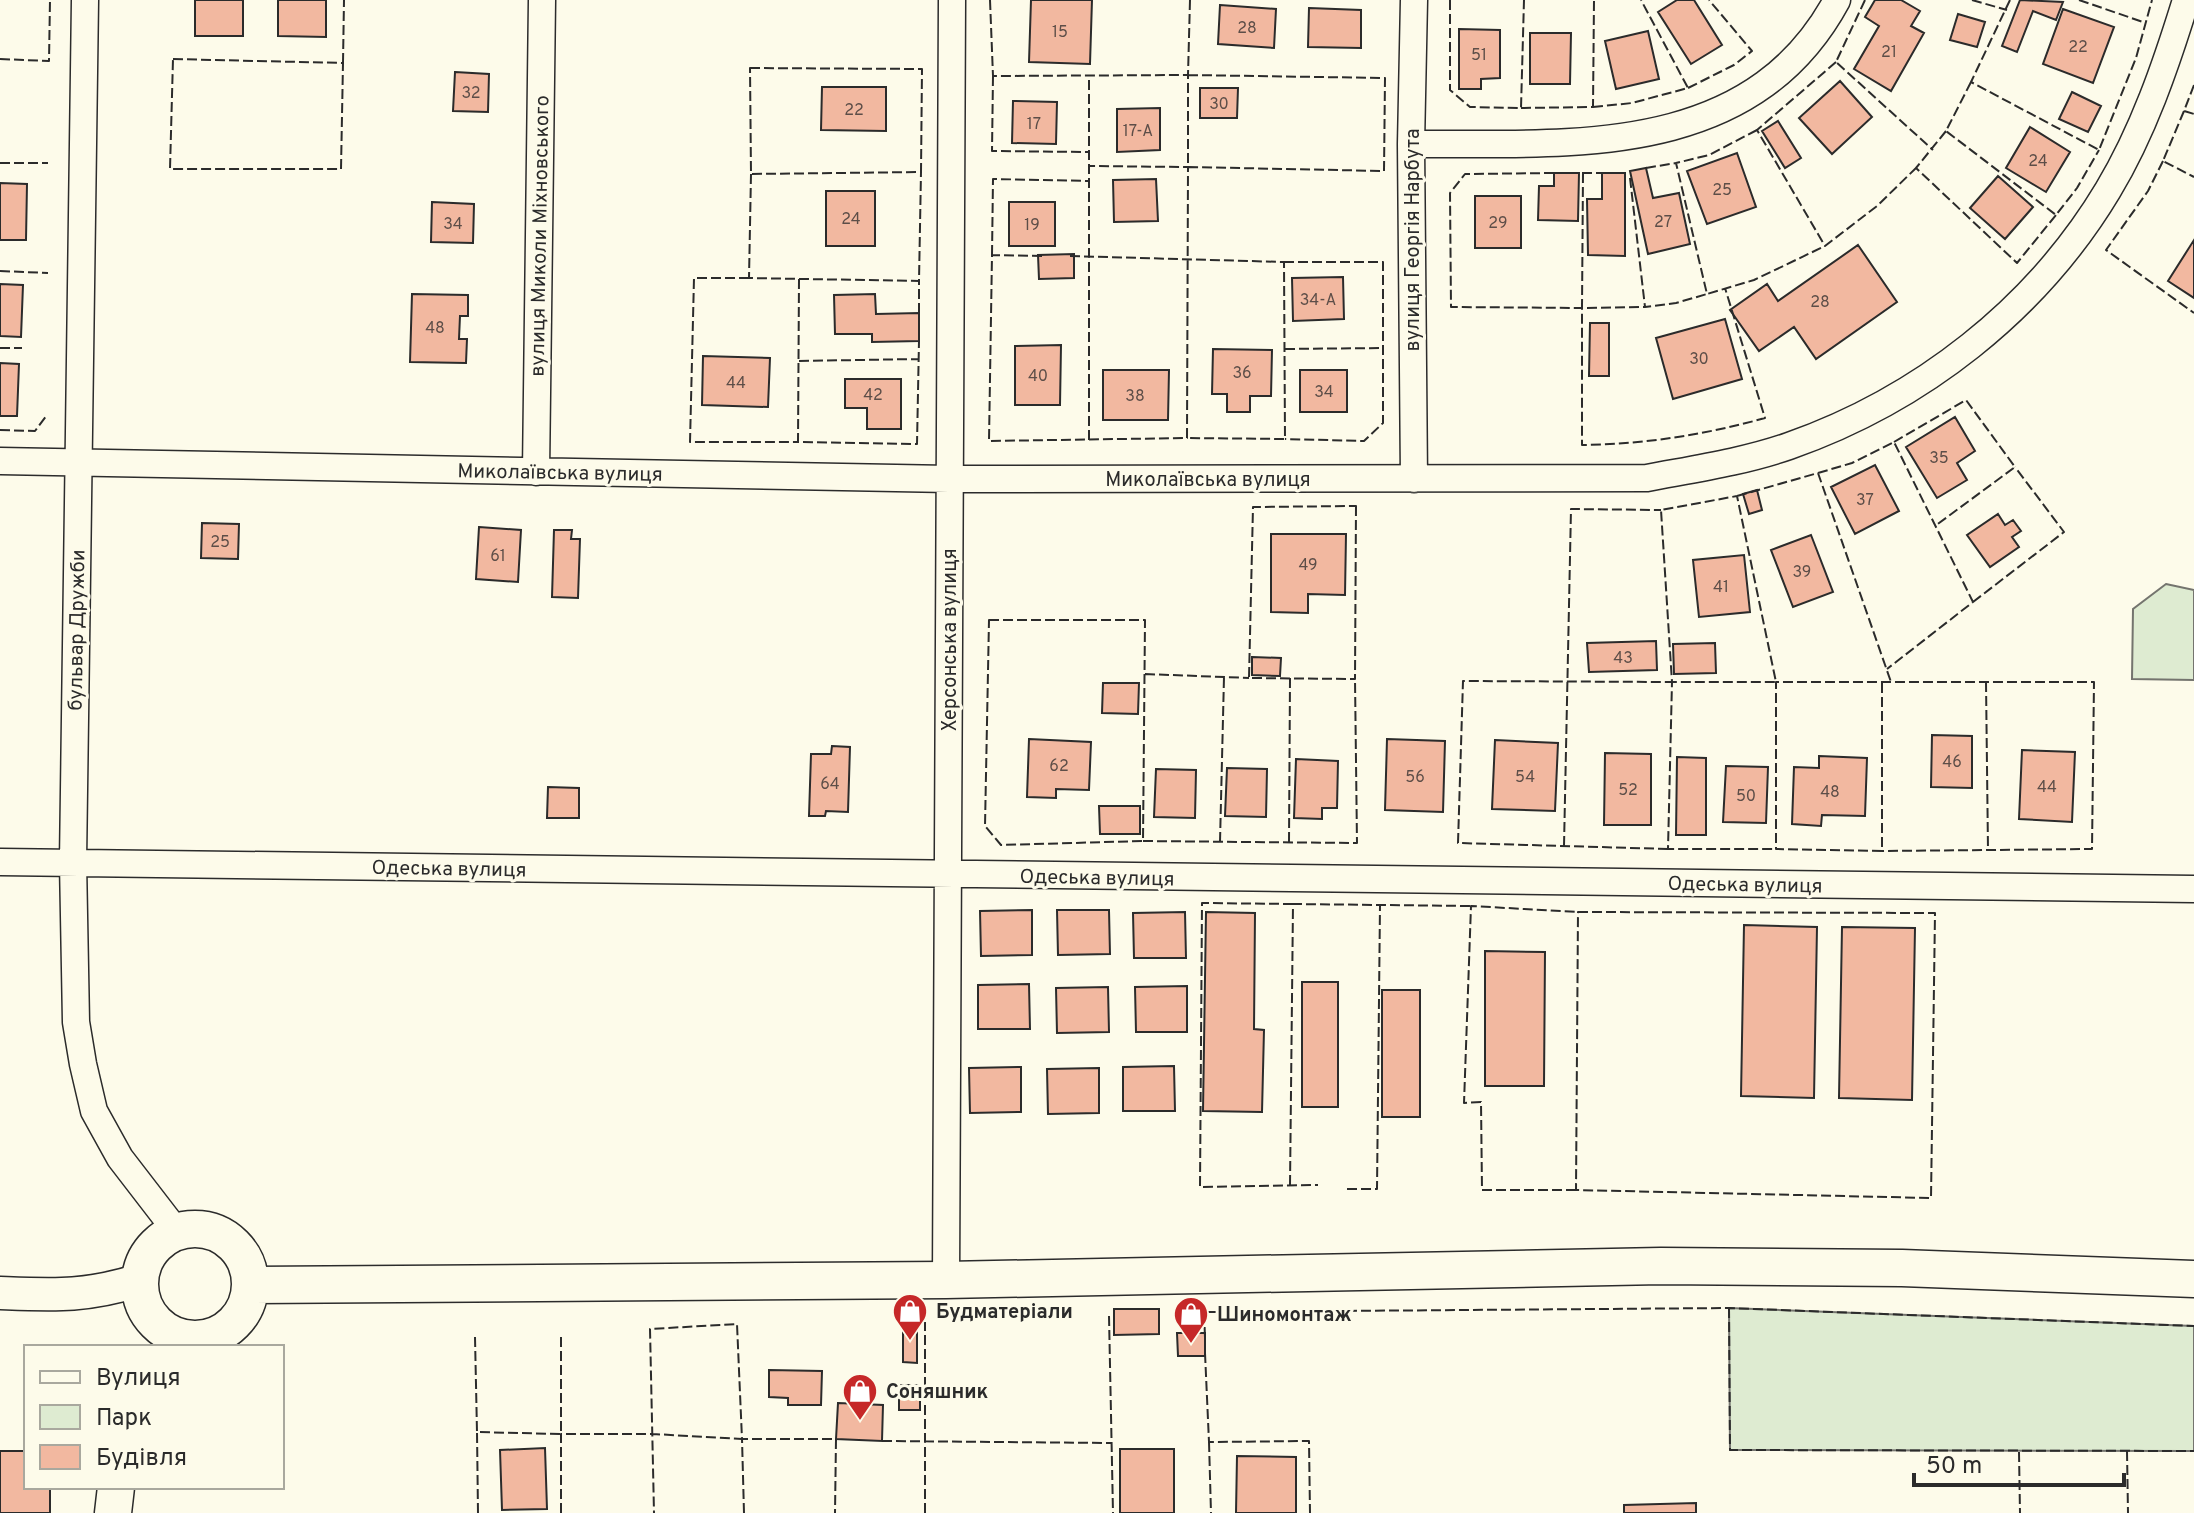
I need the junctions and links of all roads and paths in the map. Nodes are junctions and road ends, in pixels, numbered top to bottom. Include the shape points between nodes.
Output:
1 (85, 0) edge
2 (542, 0) edge
3 (952, 0) edge
4 (1414, 0) edge
5 (1837, 0) edge
6 (2186, 0) edge
7 (1411, 144) junction
8 (0, 461) edge
9 (79, 461) junction
10 (536, 472) junction
11 (949, 479) junction
12 (1414, 479) junction
13 (0, 862) edge
14 (73, 862) junction
15 (949, 875) junction
16 (2194, 889) edge
17 (177, 1232) junction
18 (2194, 1279) edge
19 (140, 1280) junction
20 (946, 1280) junction
21 (250, 1285) junction
22 (0, 1293) edge
23 (177, 1342) edge
24 (116, 1489) edge
25 (113, 1513) edge

1 - 9 street, бульвар Дружби
2 - 10 street, вулиця Миколи Міхновського
3 - 11 street, Херсонська вулиця
4 - 7 street, вулиця Георгія Нарбута
5 - 7 street via 1793,61 1753,93 1697,121 1583,142
6 - 12 street, Миколаївська вулиця via 2145,115 2109,188 2077,237 2035,288 1996,324 1901,396 1785,447 1647,478
7 - 12 street, вулиця Георгія Нарбута
8 - 9 street, Миколаївська вулиця
9 - 10 street, Миколаївська вулиця
9 - 14 street, бульвар Дружби
10 - 11 street, Миколаївська вулиця
11 - 12 street, Миколаївська вулиця
11 - 15 street, Херсонська вулиця
13 - 14 street, Одеська вулиця
14 - 15 street, Одеська вулиця
14 - 17 street, бульвар Дружби via 76,1022 94,1111 120,1158
15 - 16 street, Одеська вулиця
15 - 20 street, Херсонська вулиця
17 - 19 main road via 155,1246 144,1261
17 - 21 main road via 206,1230 223,1236 246,1262
18 - 20 main road via 1661,1266
19 - 22 street via 72,1295
19 - 23 main road via 150,1316
20 - 21 main road
21 - 23 main road via 243,1313 231,1326 216,1335
24 - 25 main road

